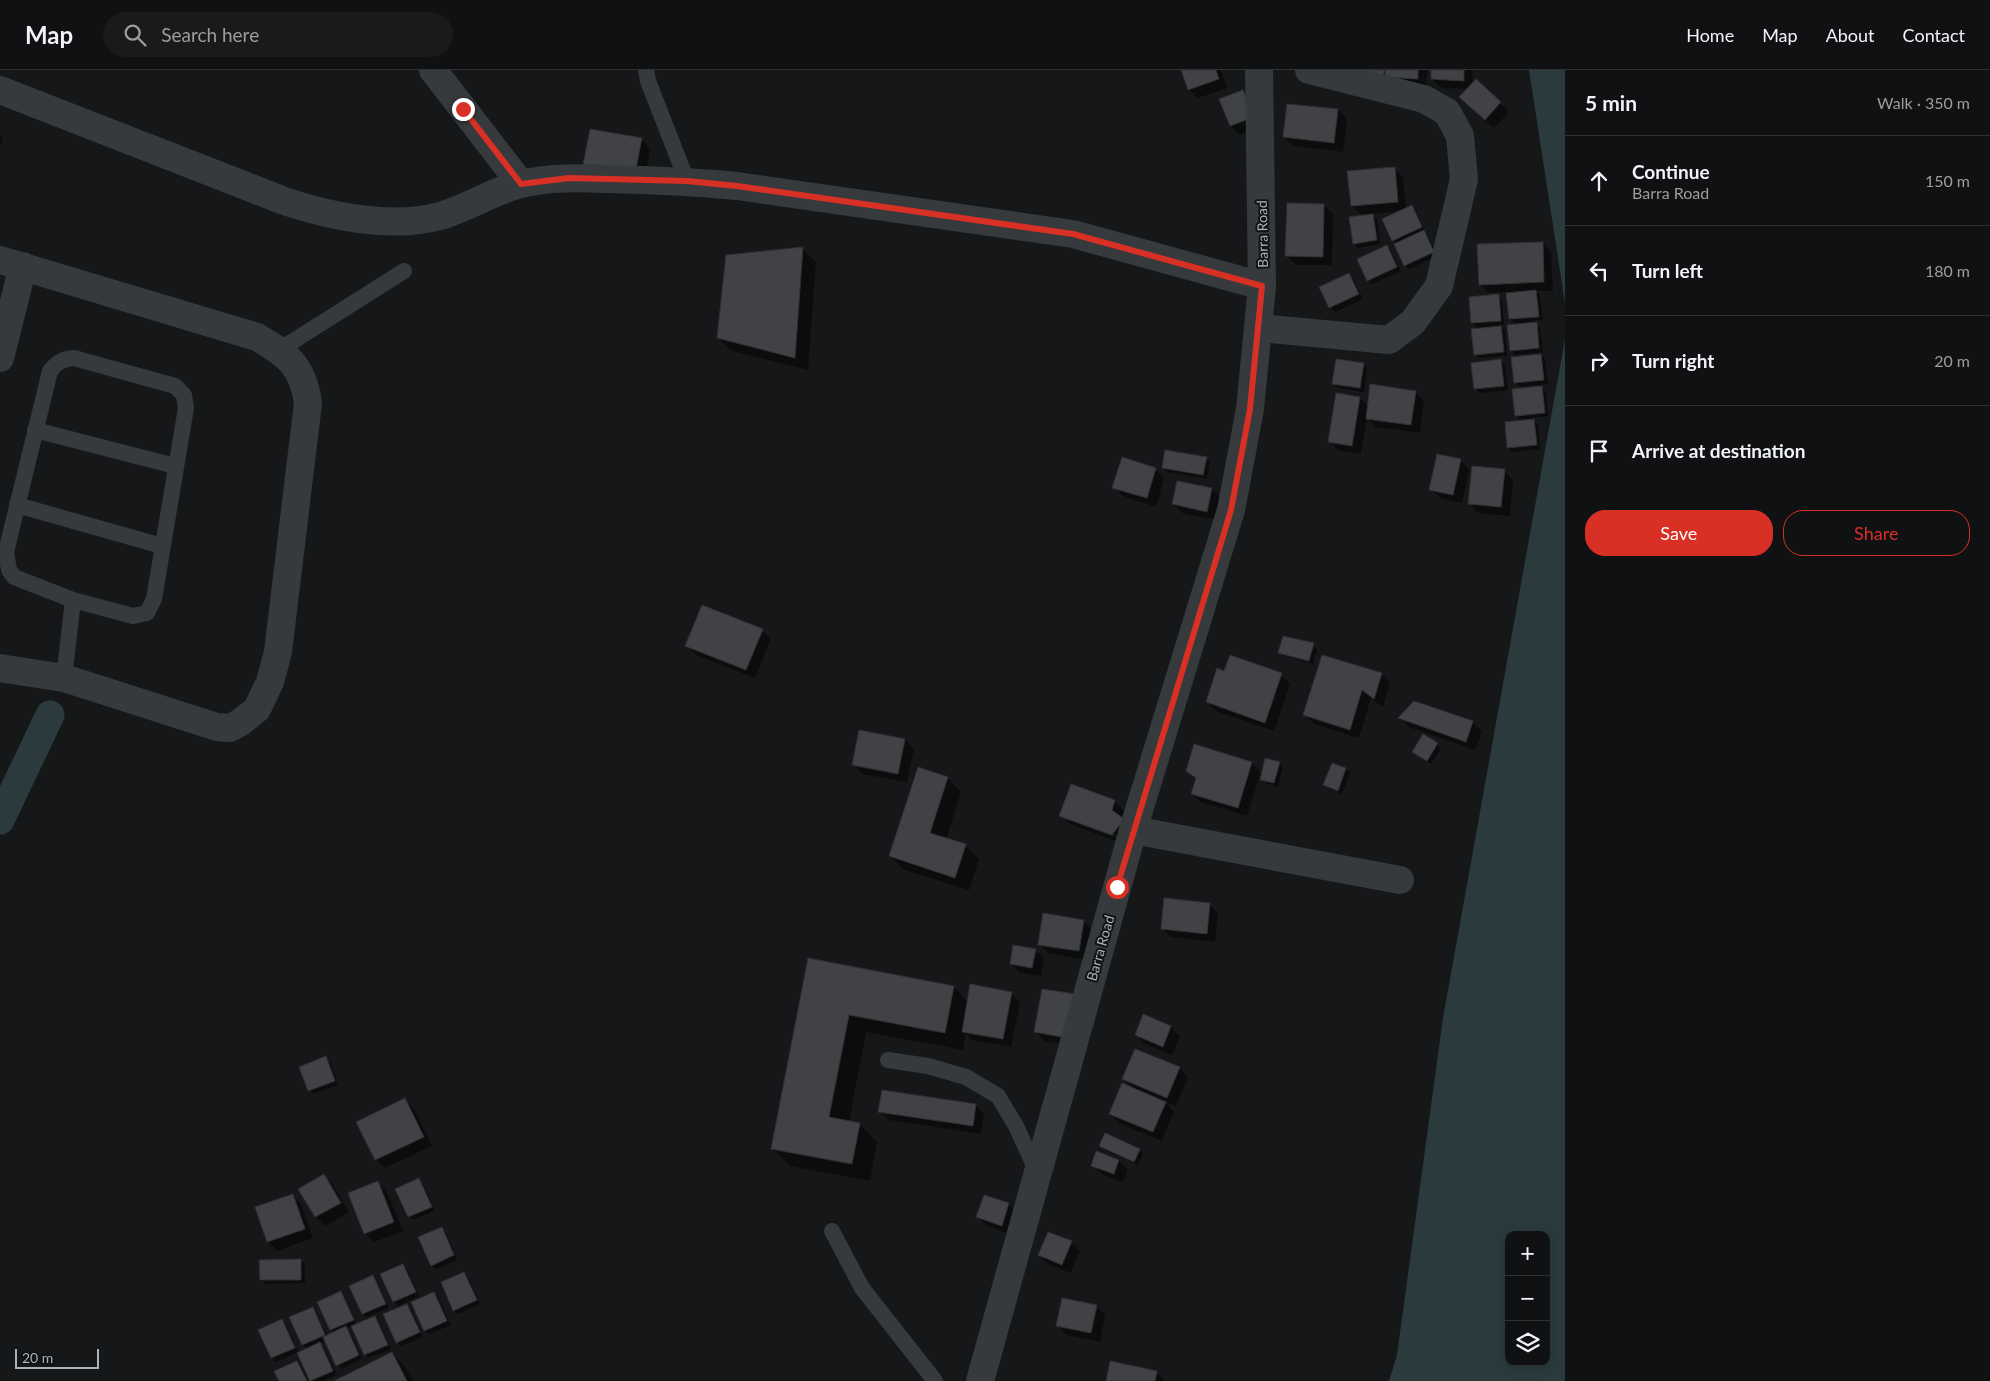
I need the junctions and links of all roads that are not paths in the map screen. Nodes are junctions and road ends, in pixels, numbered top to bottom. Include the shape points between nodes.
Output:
1 (433, 70) edge
2 (646, 70) edge
3 (1259, 70) edge
4 (1309, 70) edge
5 (0, 90) edge
6 (687, 181) junction
7 (521, 184) junction
8 (12, 263) edge
9 (404, 271) dead end
10 (1262, 286) junction
11 (1259, 328) junction
12 (280, 350) junction
13 (0, 358) edge
14 (35, 430) junction
15 (175, 466) junction
16 (16, 505) junction
17 (162, 546) junction
18 (73, 600) junction
19 (0, 668) edge
20 (64, 678) junction
21 (1133, 830) junction
22 (1400, 880) dead end
23 (888, 1060) dead end
24 (1037, 1172) junction
25 (832, 1231) dead end
26 (935, 1381) edge
27 (980, 1381) edge

1 - 7 street
2 - 6 lane
3 - 10 street, Barra Road
4 - 11 street via 1424,99 1447,112 1460,136 1464,179 1439,286 1413,322 1389,340
5 - 7 street via 318,212 394,222 440,216
6 - 7 street via 569,178
6 - 10 street via 1073,234
8 - 12 street via 257,337
8 - 13 street
9 - 12 lane
10 - 11 street, Barra Road
11 - 21 street, Barra Road via 1250,409 1231,510
12 - 20 street via 294,364 306,385 308,403 278,652 270,682 256,709 230,728 217,727
14 - 15 lane
14 - 15 lane via 50,370 65,358 74,358 175,386 182,391 186,408
14 - 16 lane
15 - 17 lane
16 - 17 lane
16 - 18 lane via 7,547 9,570 14,577
17 - 18 lane via 154,599 147,612 133,616
18 - 20 lane
19 - 20 street
21 - 22 street
21 - 24 street, Barra Road
23 - 24 lane via 928,1066 966,1077 998,1096
24 - 27 street, Barra Road
25 - 26 lane via 862,1288

